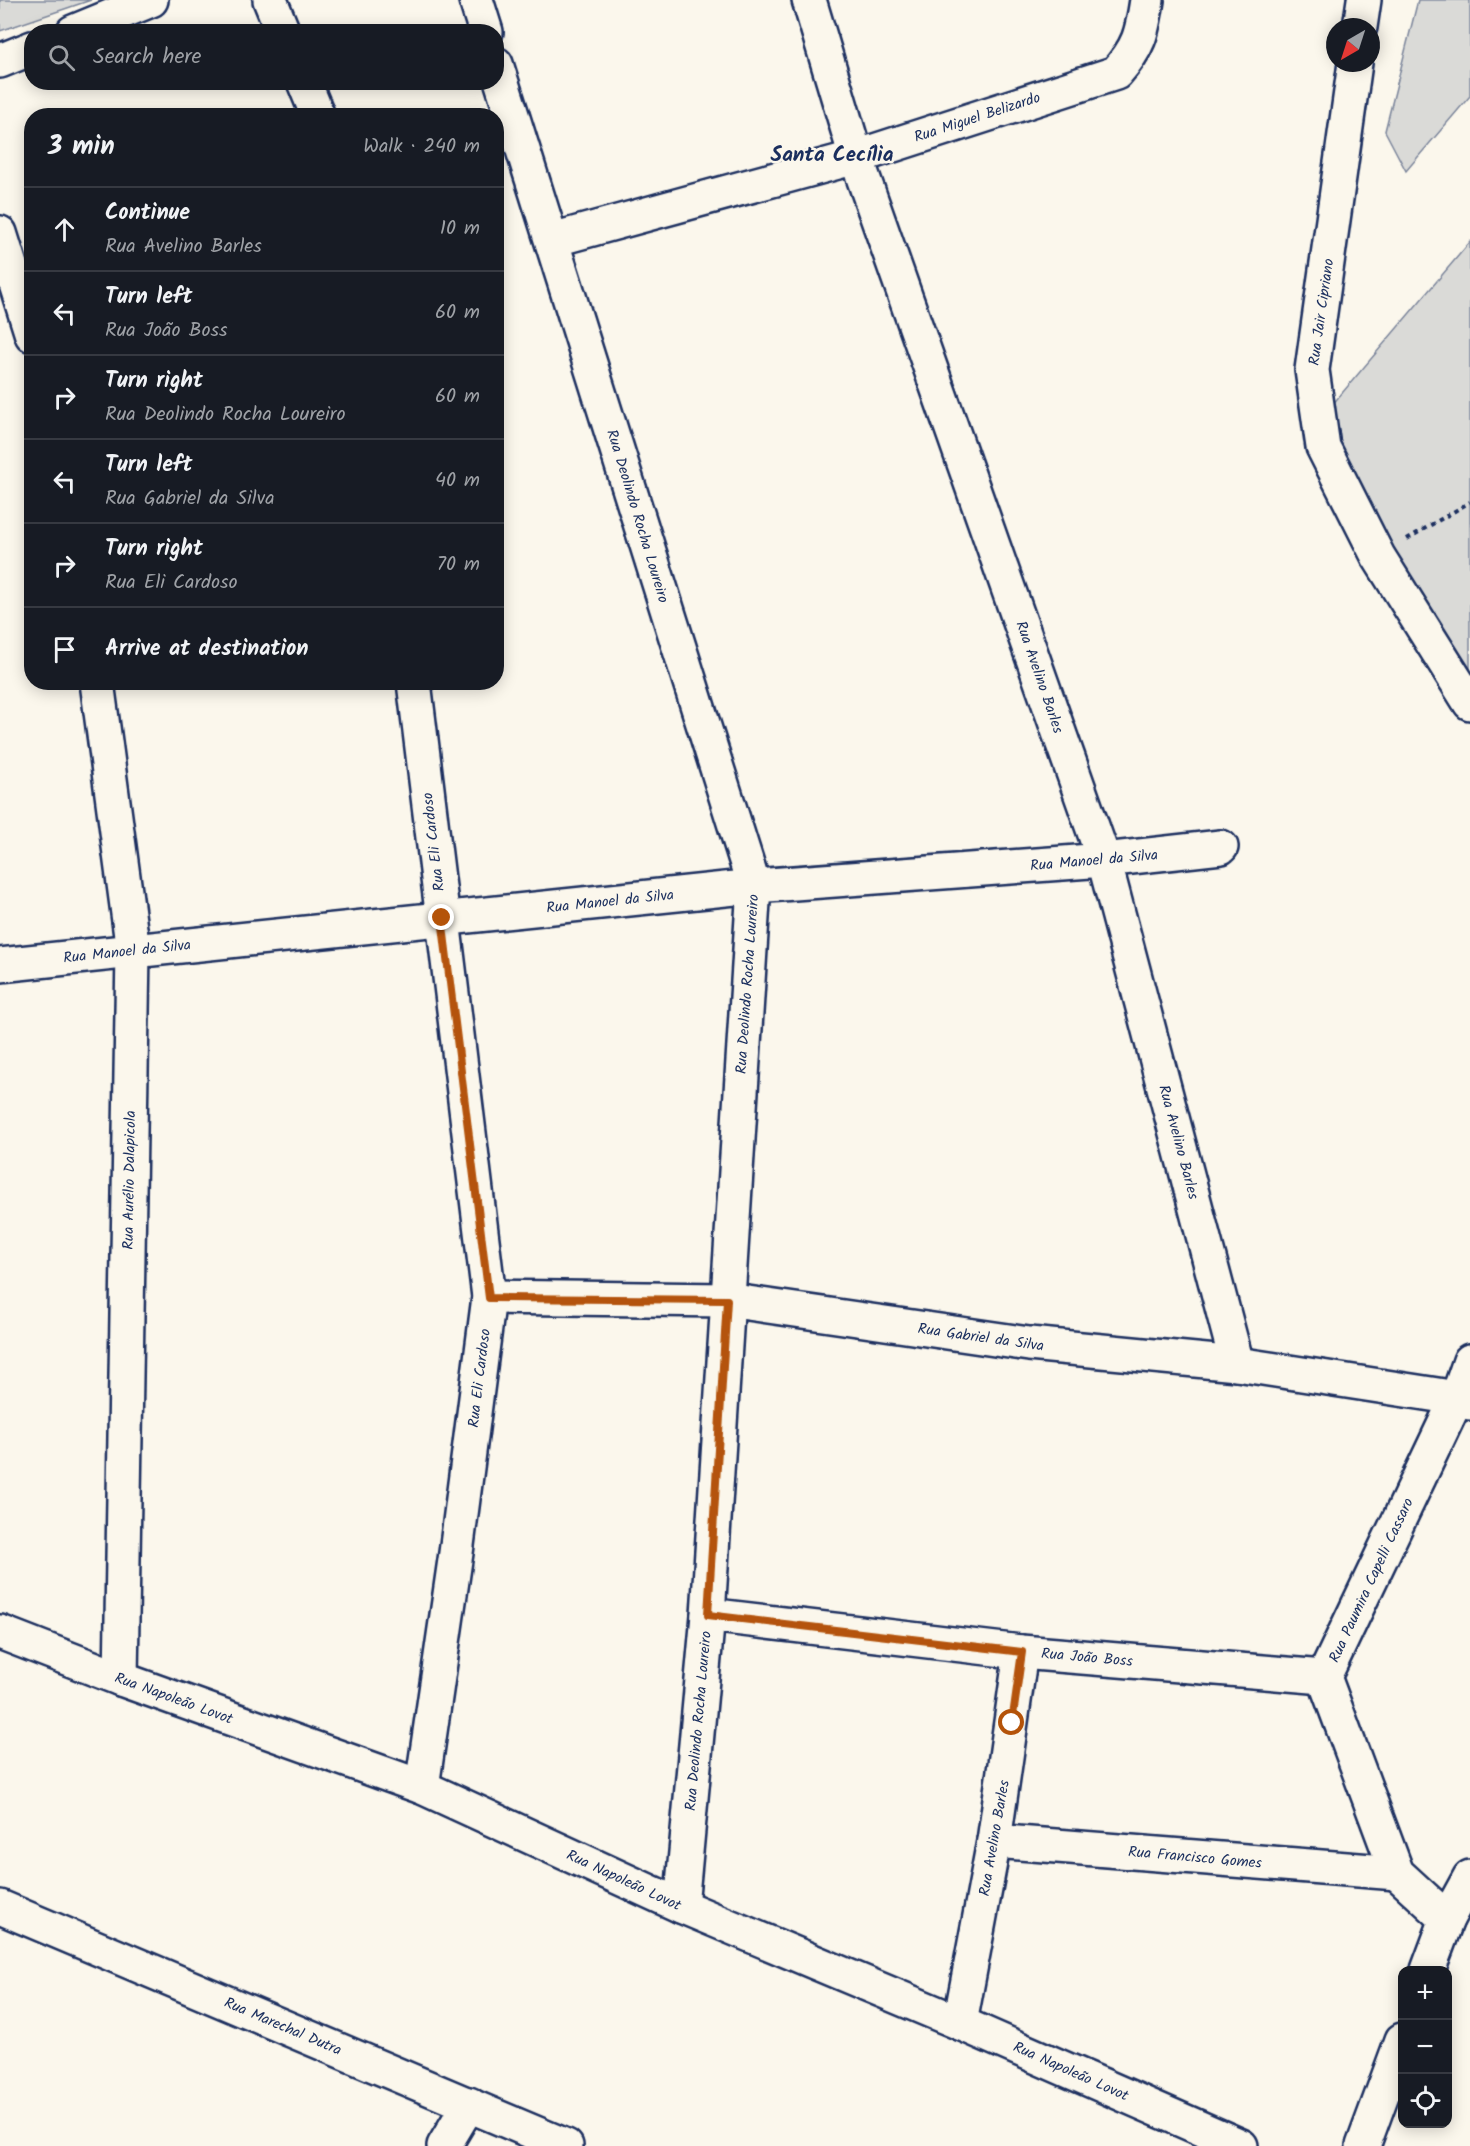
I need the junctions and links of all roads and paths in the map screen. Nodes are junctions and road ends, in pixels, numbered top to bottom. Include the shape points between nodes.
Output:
1 (151, 0) edge
2 (270, 0) edge
3 (477, 0) edge
4 (809, 0) edge
5 (1147, 0) edge
6 (1364, 0) edge
7 (1361, 18) edge
8 (92, 24) edge
9 (280, 24) edge
10 (484, 24) edge
11 (24, 51) edge
12 (0, 61) edge
13 (1355, 72) edge
14 (504, 89) edge
15 (307, 90) edge
16 (315, 108) edge
17 (856, 157) junction
18 (0, 233) edge
19 (552, 240) junction
20 (24, 310) edge
21 (1470, 502) edge
22 (1378, 556) junction
23 (98, 690) edge
24 (415, 690) edge
25 (1470, 703) edge
26 (1221, 848) dead end
27 (1104, 860) junction
28 (753, 886) junction
29 (442, 918) junction
30 (133, 951) junction
31 (0, 965) edge
32 (489, 1298) junction
33 (727, 1300) junction
34 (1470, 1361) edge
35 (1237, 1364) junction
36 (1463, 1400) edge
37 (708, 1615) junction
38 (0, 1632) edge
39 (1022, 1652) junction
40 (1324, 1677) junction
41 (121, 1679) junction
42 (422, 1787) junction
43 (994, 1841) junction
44 (1397, 1873) junction
45 (1470, 1877) edge
46 (681, 1905) junction
47 (0, 1907) edge
48 (1448, 1919) junction
49 (1430, 1966) edge
50 (960, 2023) junction
51 (1398, 2051) edge
52 (468, 2104) junction
53 (444, 2146) edge
54 (566, 2146) edge
55 (1241, 2146) edge
56 (1363, 2146) edge

1 - 8 street
2 - 9 street
3 - 10 street
4 - 17 street, Rua Avelino Barles
5 - 17 street, Rua Miguel Belizardo via 1142,33 1131,56 1116,73
6 - 7 street
11 - 12 street
13 - 22 street, Rua Jair Cipriano via 1312,370 1323,447
14 - 19 street, Rua Deolindo Rocha Loureiro
15 - 16 street
17 - 19 street, Rua Miguel Belizardo
17 - 27 street, Rua Avelino Barles
18 - 20 street
19 - 28 street, Rua Deolindo Rocha Loureiro
21 - 22 path
22 - 25 street, Rua Jair Cipriano
23 - 30 street, Rua Aurélio Dalapicola
24 - 29 street, Rua Eli Cardoso
26 - 27 street, Rua Manoel da Silva
27 - 28 street, Rua Manoel da Silva
27 - 35 street, Rua Avelino Barles
28 - 29 street, Rua Manoel da Silva
28 - 33 street, Rua Deolindo Rocha Loureiro
29 - 30 street, Rua Manoel da Silva
29 - 32 street, Rua Eli Cardoso
30 - 31 street, Rua Manoel da Silva
30 - 41 street, Rua Aurélio Dalapicola
32 - 33 street, Rua Gabriel da Silva
32 - 42 street, Rua Eli Cardoso
33 - 35 street, Rua Gabriel da Silva via 1029,1344
33 - 37 street, Rua Deolindo Rocha Loureiro
34 - 36 street, Rua Paumira Capelli Cassaro
35 - 36 street, Rua Gabriel da Silva
36 - 40 street, Rua Paumira Capelli Cassaro
37 - 39 street, Rua João Boss
37 - 46 street, Rua Deolindo Rocha Loureiro
38 - 41 street, Rua Napoleão Lovot
39 - 40 street, Rua João Boss
39 - 43 street, Rua Avelino Barles
40 - 44 street, Rua Paumira Capelli Cassaro
41 - 42 street, Rua Napoleão Lovot
42 - 46 street, Rua Napoleão Lovot
43 - 44 street, Rua Francisco Gomes
43 - 50 street, Rua Avelino Barles
44 - 48 street, Rua Paumira Capelli Cassaro
45 - 48 street
46 - 50 street, Rua Napoleão Lovot
47 - 52 street, Rua Marechal Dutra
48 - 49 street
50 - 55 street, Rua Napoleão Lovot
51 - 56 street
52 - 53 street
52 - 54 street, Rua Marechal Dutra

